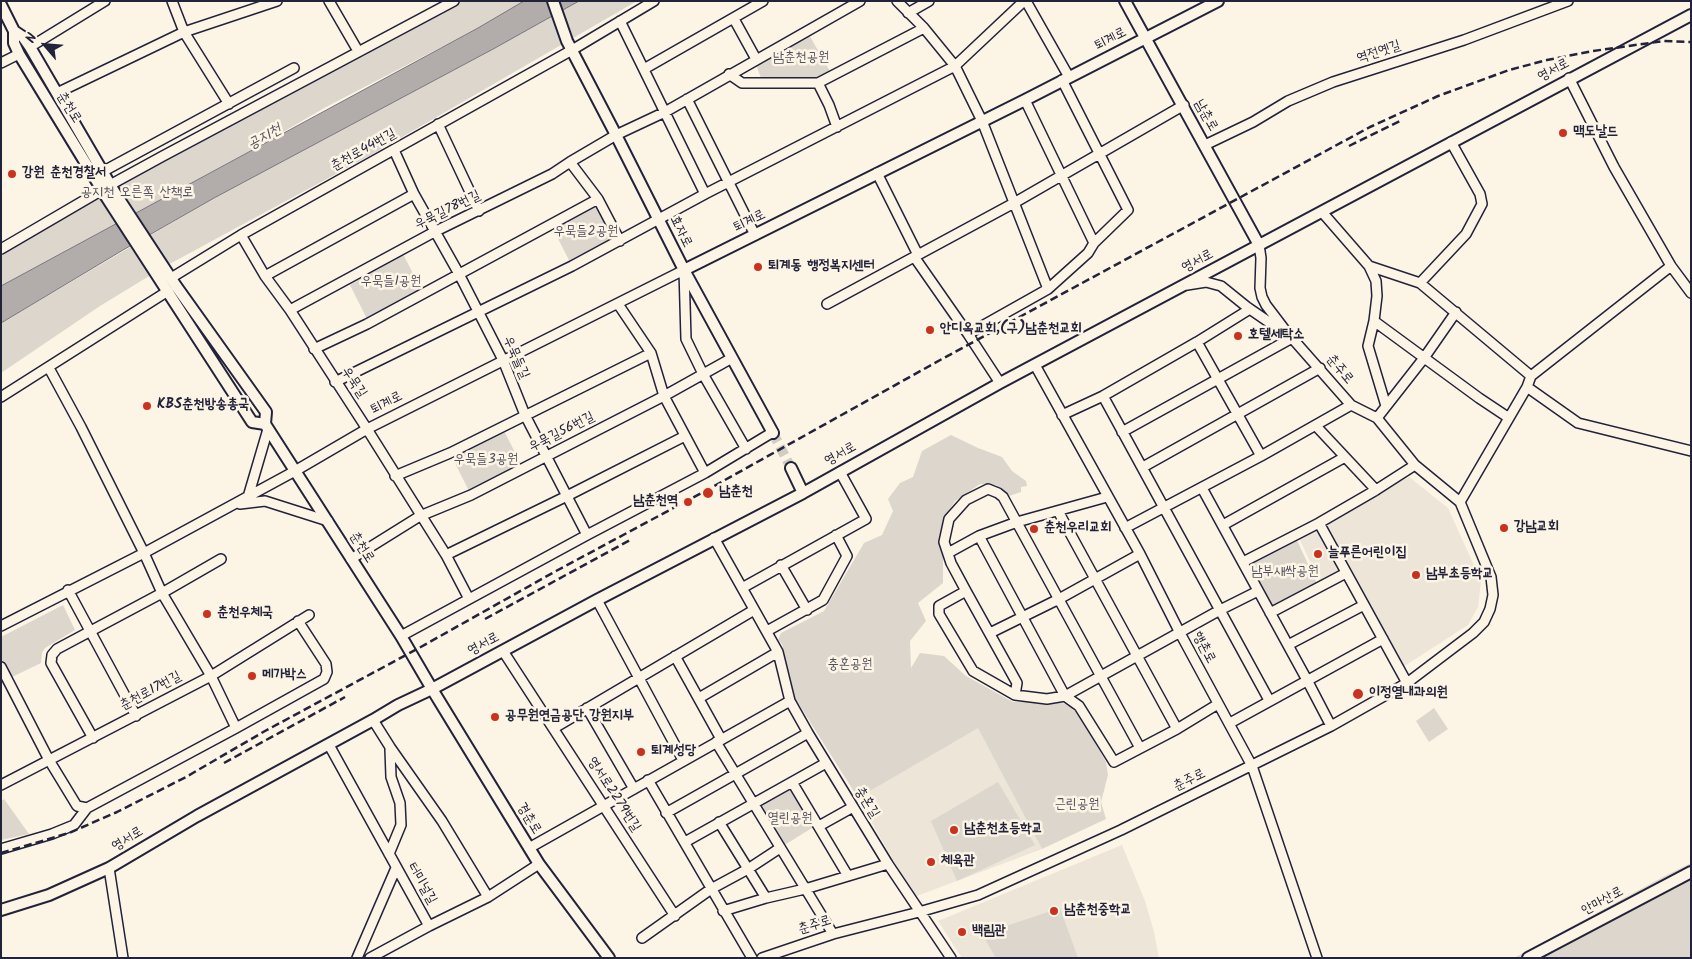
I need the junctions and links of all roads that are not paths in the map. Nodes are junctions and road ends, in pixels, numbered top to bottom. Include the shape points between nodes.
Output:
1 (105, 1) edge
2 (172, 1) edge
3 (277, 1) edge
4 (329, 1) edge
5 (454, 1) edge
6 (553, 1) edge
7 (654, 1) edge
8 (763, 1) edge
9 (860, 1) edge
10 (897, 1) edge
11 (929, 1) edge
12 (1025, 1) edge
13 (1125, 1) edge
14 (1218, 1) edge
15 (1568, 1) edge
16 (1, 5) edge
17 (908, 12) junction
18 (1691, 14) edge
19 (734, 19) junction
20 (620, 22) junction
21 (924, 28) junction
22 (14, 31) junction
23 (184, 32) junction
24 (1146, 38) junction
25 (570, 46) junction
26 (30, 47) junction
27 (358, 51) junction
28 (19, 54) junction
29 (756, 59) junction
30 (1, 63) edge
31 (955, 66) junction
32 (294, 68) dead end
33 (644, 69) junction
34 (729, 74) junction
35 (1569, 78) junction
36 (1065, 79) junction
37 (818, 83) junction
38 (57, 93) junction
39 (687, 99) junction
40 (1025, 100) junction
41 (229, 104) junction
42 (1184, 105) junction
43 (664, 112) junction
44 (982, 121) junction
45 (438, 124) junction
46 (837, 127) junction
47 (616, 135) junction
48 (1451, 142) junction
49 (1205, 145) junction
50 (394, 150) junction
51 (1099, 154) junction
52 (570, 162) junction
53 (102, 172) junction
54 (877, 173) junction
55 (1062, 176) junction
56 (728, 183) junction
57 (109, 191) junction
58 (414, 194) junction
59 (705, 194) junction
60 (598, 199) junction
61 (1014, 203) junction
62 (479, 211) junction
63 (1322, 212) junction
64 (659, 220) junction
65 (436, 231) junction
66 (241, 235) junction
67 (755, 235) junction
68 (620, 241) junction
69 (1094, 243) junction
70 (1259, 245) junction
71 (1, 249) edge
72 (916, 256) junction
73 (1369, 266) junction
74 (1671, 266) junction
75 (160, 270) junction
76 (684, 270) junction
77 (459, 274) junction
78 (265, 276) junction
79 (171, 278) junction
80 (1420, 283) junction
81 (1182, 286) junction
82 (1048, 289) junction
83 (168, 291) junction
84 (1691, 293) edge
85 (618, 304) junction
86 (827, 304) dead end
87 (1250, 309) junction
88 (290, 310) junction
89 (478, 311) junction
90 (1456, 312) junction
91 (1374, 321) junction
92 (968, 334) junction
93 (1292, 338) junction
94 (1197, 342) junction
95 (314, 349) junction
96 (651, 353) junction
97 (732, 358) junction
98 (1424, 358) junction
99 (503, 360) junction
100 (1034, 365) junction
101 (49, 368) junction
102 (1320, 368) junction
103 (703, 374) junction
104 (1531, 376) junction
105 (1218, 378) junction
106 (335, 382) junction
107 (1000, 383) junction
108 (1527, 387) junction
109 (664, 396) junction
110 (1103, 396) junction
111 (1, 397) edge
112 (1351, 405) junction
113 (1386, 406) junction
114 (1238, 414) junction
115 (525, 415) junction
116 (1062, 415) junction
117 (1377, 418) junction
118 (1509, 418) junction
119 (1316, 426) junction
120 (267, 427) junction
121 (367, 430) junction
122 (1122, 432) junction
123 (773, 433) joint
124 (685, 436) junction
125 (746, 449) junction
126 (1691, 451) edge
127 (1261, 456) junction
128 (546, 457) junction
129 (1345, 457) junction
130 (1415, 465) junction
131 (1143, 467) junction
132 (791, 468) tunnel mouth
133 (295, 471) junction
134 (840, 472) junction
135 (705, 473) junction
136 (395, 476) junction
137 (1202, 488) junction
138 (1376, 490) junction
139 (803, 493) junction
140 (567, 496) junction
141 (248, 497) junction
142 (1107, 497) junction
143 (1460, 502) junction
144 (230, 506) junction
145 (1165, 506) junction
146 (1058, 511) junction
147 (420, 516) junction
148 (328, 521) junction
149 (1018, 522) junction
150 (1319, 523) junction
151 (1223, 526) junction
152 (1125, 528) junction
153 (587, 534) junction
154 (836, 535) junction
155 (979, 536) junction
156 (714, 538) junction
157 (144, 553) junction
158 (948, 553) junction
159 (1140, 554) junction
160 (446, 555) junction
161 (221, 559) dead end
162 (352, 559) junction
163 (1242, 562) junction
164 (781, 565) junction
165 (1346, 573) junction
166 (1094, 578) junction
167 (742, 588) junction
168 (68, 590) junction
169 (966, 591) junction
170 (1258, 591) junction
171 (162, 593) junction
172 (469, 599) junction
173 (1059, 599) junction
174 (597, 600) junction
175 (1364, 605) junction
176 (754, 610) junction
177 (808, 610) junction
178 (1220, 610) junction
179 (1270, 613) junction
180 (309, 615) dead end
181 (1022, 618) junction
182 (298, 621) junction
183 (1, 626) edge
184 (91, 631) junction
185 (767, 631) junction
186 (990, 633) junction
187 (1180, 633) junction
188 (401, 636) junction
189 (1383, 639) junction
190 (1288, 645) junction
191 (503, 651) junction
192 (778, 652) junction
193 (676, 656) junction
194 (1137, 656) junction
195 (1, 667) edge
196 (1101, 675) junction
197 (211, 676) junction
198 (639, 677) junction
199 (1307, 680) junction
200 (1407, 683) junction
201 (432, 689) junction
202 (1015, 695) junction
203 (1065, 696) junction
204 (699, 698) junction
205 (1269, 700) junction
206 (790, 701) junction
207 (1218, 704) junction
208 (587, 708) junction
209 (136, 716) junction
210 (373, 720) junction
211 (1230, 723) junction
212 (1331, 726) junction
213 (236, 728) junction
214 (554, 728) junction
215 (1177, 729) junction
216 (808, 733) junction
217 (93, 738) junction
218 (718, 741) junction
219 (329, 744) junction
220 (390, 747) junction
221 (1140, 748) junction
222 (50, 760) junction
223 (683, 760) junction
224 (826, 763) junction
225 (1252, 766) junction
226 (735, 774) junction
227 (648, 780) junction
228 (792, 782) junction
229 (1, 785) edge
230 (634, 789) junction
231 (754, 804) junction
232 (604, 806) junction
233 (853, 807) junction
234 (87, 808) junction
235 (666, 813) junction
236 (719, 822) junction
237 (819, 826) junction
238 (685, 842) junction
239 (529, 848) junction
240 (780, 848) junction
241 (1, 849) edge
242 (389, 854) junction
243 (539, 864) junction
244 (888, 864) junction
245 (109, 868) junction
246 (396, 868) junction
247 (748, 869) junction
248 (1691, 872) edge
249 (848, 876) junction
250 (711, 889) junction
251 (805, 889) junction
252 (488, 898) junction
253 (766, 898) junction
254 (1, 910) edge
255 (723, 911) junction
256 (919, 912) junction
257 (675, 916) junction
258 (429, 926) junction
259 (833, 934) junction
260 (642, 938) dead end
261 (123, 958) edge
262 (357, 958) edge
263 (370, 958) edge
264 (609, 958) edge
265 (752, 958) edge
266 (762, 958) edge
267 (951, 958) edge
268 (1318, 958) edge
269 (1528, 958) edge

1 - 26 street
2 - 23 street
3 - 23 street
4 - 27 street
5 - 27 street
6 - 25 street, 효자로
7 - 20 street, 춘천로44번길
8 - 19 street
9 - 29 street, 우묵길78번길
10 - 17 street
11 - 17 street
12 - 31 street
12 - 36 street
13 - 24 street, 남춘로
14 - 24 street, 퇴계로
15 - 49 street, 역전옛길 via 1464,40 1333,82 1288,101
16 - 22 street, 춘천로
17 - 21 street
18 - 35 street, 영서로
19 - 29 street
19 - 33 street
20 - 25 street, 춘천로44번길
20 - 33 street
21 - 31 street
21 - 37 street
22 - 26 street, 춘천로
22 - 28 street, 춘천로 via 14,44
23 - 38 street
23 - 41 street
24 - 36 street, 퇴계로
24 - 42 street, 남춘로
25 - 45 street, 춘천로44번길
25 - 47 street, 효자로
26 - 38 street, 춘천로
27 - 57 street
28 - 30 street
28 - 57 street, 춘천로
29 - 34 street, 우묵길78번길
31 - 44 street
31 - 46 street
32 - 41 street
33 - 43 street
34 - 37 street via 742,83
34 - 39 street, 우묵길78번길
35 - 48 street, 영서로
35 - 74 street
36 - 40 street, 퇴계로
36 - 51 street
37 - 46 street
38 - 53 street, 춘천로
39 - 43 street, 우묵길78번길
39 - 56 street
40 - 44 street, 퇴계로
40 - 55 street
41 - 53 street
42 - 49 street, 남춘로
42 - 51 street
43 - 47 street, 우묵길78번길
43 - 59 street
44 - 54 street, 퇴계로
44 - 61 street
45 - 50 street, 춘천로44번길
45 - 62 street
46 - 56 street
47 - 52 street, 우묵길78번길
47 - 64 street, 효자로
48 - 63 street, 영서로
48 - 80 street via 1480,194 1482,204 1466,234
49 - 70 street, 남춘로
50 - 58 street, 우묵들길
50 - 66 street, 춘천로44번길
51 - 55 street
51 - 69 street via 1128,210
52 - 60 street
52 - 62 street, 우묵길78번길
53 - 57 street, 춘천로
54 - 67 street, 퇴계로
54 - 72 street
55 - 61 street
55 - 69 street
56 - 59 street
56 - 67 street
57 - 71 street
57 - 75 street
58 - 65 street, 우묵들길
58 - 78 street
59 - 64 street
60 - 68 street
60 - 77 street
61 - 72 street
61 - 82 street
62 - 65 street, 우묵길78번길
63 - 70 street, 영서로
63 - 73 street
64 - 68 street
64 - 76 street, 효자로
65 - 77 street, 우묵들길
65 - 88 street, 우묵길78번길
66 - 78 street, 우묵길
66 - 79 street, 춘천로44번길
67 - 76 street, 퇴계로
68 - 89 street
69 - 82 street via 1088,253
70 - 81 street, 영서로
70 - 93 street via 1262,297
72 - 86 street
72 - 92 street
73 - 80 street
73 - 91 street via 1378,296
74 - 84 street
74 - 104 street
75 - 79 street, 춘천로
75 - 83 street, 춘천로
76 - 85 street, 퇴계로
76 - 97 street, 효자로
76 - 103 street via 686,339
77 - 89 street, 우묵들길
77 - 95 street
78 - 88 street, 우묵길
79 - 120 street, 춘천로 via 266,412
80 - 90 street
81 - 87 street, 춘주로 via 1216,284
81 - 100 street, 영서로
82 - 92 street
83 - 101 street
83 - 120 street, 춘천로 via 252,422
85 - 96 street
85 - 99 street, 퇴계로
87 - 93 street, 춘주로
87 - 94 street
88 - 95 street, 우묵길
89 - 99 street, 우묵들길
89 - 106 street
90 - 98 street
90 - 104 street
91 - 98 street
91 - 113 street via 1368,346
92 - 107 street
93 - 102 street, 춘주로
93 - 105 street
94 - 105 street
94 - 110 street
95 - 106 street, 우묵길
96 - 109 street
96 - 115 street
97 - 103 street, 우묵길56번길
97 - 123 street, 효자로
98 - 113 street
98 - 118 street
99 - 115 street, 우묵들길
99 - 121 street, 퇴계로
100 - 107 street, 영서로
100 - 116 street, 행촌로
101 - 111 street
101 - 157 street
102 - 112 street, 춘주로
102 - 114 street
103 - 109 street, 우묵길56번길
103 - 125 street
104 - 108 street
105 - 114 street
105 - 122 street
106 - 121 street, 우묵길
107 - 134 street, 영서로
108 - 118 street
108 - 126 street via 1578,423
109 - 124 street
109 - 128 street, 우묵길56번길
110 - 116 street
110 - 122 street
112 - 117 street, 춘주로
112 - 119 street
113 - 117 street
114 - 127 street
114 - 131 street
115 - 128 street, 우묵들길
115 - 136 street via 450,453
116 - 142 street, 행촌로
117 - 130 street, 춘주로
118 - 143 street
119 - 127 street
119 - 129 street
120 - 133 street, 춘천로
120 - 141 street
121 - 133 street, 퇴계로
121 - 136 street, 우묵길
122 - 131 street
123 - 125 street
124 - 135 street
124 - 140 street
125 - 135 street
127 - 137 street
128 - 140 street, 우묵들길
128 - 147 street, 우묵길56번길 via 471,495
129 - 138 street
129 - 151 street
130 - 138 street
130 - 143 street, 춘주로
131 - 145 street
132 - 139 street
133 - 141 street, 퇴계로
133 - 148 street, 춘천로
134 - 139 street, 영서로
134 - 154 street via 866,519
135 - 153 street
136 - 147 street, 우묵길
137 - 145 street
137 - 151 street
138 - 150 street
139 - 156 street, 영서로
140 - 153 street, 우묵들길
140 - 160 street
141 - 144 street, 퇴계로
142 - 146 street
142 - 152 street, 행촌로
143 - 200 street, 춘주로 via 1491,577 1493,595 1490,609 1484,622 1472,633
144 - 148 street via 266,501
144 - 157 street, 퇴계로
145 - 152 street
145 - 178 street
146 - 149 street
146 - 166 street
147 - 160 street, 우묵길
147 - 162 street, 우묵길56번길
148 - 162 street, 춘천로
149 - 155 street
149 - 158 street via 1003,497 988,489 966,500 949,519 944,542
149 - 173 street
150 - 163 street
150 - 165 street
151 - 163 street
152 - 159 street, 행촌로
153 - 172 street
154 - 164 street
154 - 177 street via 847,556 823,600
155 - 158 street
155 - 181 street
156 - 167 street, 충혼길
156 - 174 street, 영서로
157 - 168 street, 퇴계로
157 - 171 street
158 - 169 street
159 - 166 street
159 - 187 street, 행촌로
160 - 172 street, 우묵길
161 - 171 street
162 - 188 street, 춘천로
163 - 170 street
164 - 167 street
164 - 177 street
165 - 175 street
165 - 179 street
166 - 173 street
166 - 194 street
167 - 176 street, 충혼길
168 - 183 street, 퇴계로
168 - 184 street
169 - 186 street
169 - 202 street via 939,606 939,614 972,671
170 - 178 street
170 - 179 street
171 - 184 street
171 - 197 street
172 - 188 street
173 - 181 street
173 - 196 street
174 - 191 street, 영서로
174 - 198 street
175 - 189 street
175 - 190 street
176 - 185 street, 충혼길
176 - 193 street
177 - 185 street
178 - 187 street
178 - 205 street
179 - 190 street
180 - 182 street, 춘천로17번길
181 - 186 street
181 - 203 street
182 - 197 street, 춘천로17번길
182 - 213 street via 326,664 324,679
184 - 209 street
184 - 217 street via 57,649 51,663
185 - 192 street, 충혼길
186 - 202 street via 1017,683
187 - 194 street
187 - 207 street, 행촌로
188 - 201 street, 춘천로
189 - 199 street
189 - 200 street
190 - 199 street
191 - 201 street, 영서로
191 - 214 street, 영서로2279번길
192 - 204 street
192 - 206 street, 충혼길
193 - 198 street
193 - 204 street
194 - 196 street
194 - 215 street
195 - 222 street
196 - 203 street
196 - 221 street
197 - 209 street, 춘천로17번길
197 - 213 street
198 - 208 street
198 - 223 street
199 - 205 street
199 - 212 street
200 - 212 street, 춘주로
201 - 210 street, 영서로
201 - 239 street, 경춘로
202 - 203 street
203 - 221 street via 1079,706 1114,762
204 - 218 street
205 - 211 street
206 - 216 street, 충혼길
206 - 218 street
207 - 211 street, 행촌로
207 - 215 street
208 - 214 street
208 - 230 street
209 - 217 street, 춘천로17번길
210 - 219 street, 영서로
210 - 220 street
211 - 225 street, 행촌로
212 - 225 street, 춘주로
213 - 234 street
214 - 232 street, 영서로2279번길
215 - 221 street
216 - 224 street, 충혼길
216 - 226 street
217 - 222 street, 춘천로17번길
218 - 223 street
218 - 226 street
219 - 242 street, 터미널길
219 - 245 street, 영서로
220 - 242 street via 391,777 400,803 401,826
220 - 252 street via 442,821
222 - 229 street, 춘천로17번길
222 - 234 street via 77,806
223 - 227 street
224 - 228 street
224 - 233 street, 충혼길
225 - 256 street, 춘주로 via 978,895
225 - 268 street, 행촌로
226 - 231 street
226 - 235 street
227 - 230 street
227 - 235 street
228 - 231 street
228 - 237 street
230 - 232 street
231 - 236 street
231 - 240 street
232 - 239 street
232 - 257 street, 영서로2279번길
233 - 237 street
233 - 244 street, 충혼길
234 - 241 street via 74,825
235 - 238 street
236 - 238 street
236 - 247 street
237 - 249 street
238 - 250 street
239 - 243 street, 경춘로
240 - 247 street
240 - 251 street
242 - 246 street, 터미널길
243 - 252 street, 터미널길
243 - 264 street, 경춘로
244 - 249 street
244 - 256 street, 충혼길
245 - 254 street, 영서로 via 49,895
245 - 261 street
246 - 258 street, 터미널길
246 - 262 street
247 - 250 street
247 - 253 street
248 - 269 street, 안마산로
249 - 251 street
250 - 255 street
250 - 257 street
251 - 253 street
251 - 259 street
252 - 258 street, 터미널길
253 - 255 street
255 - 265 street
256 - 259 street, 춘주로
256 - 267 street, 충혼길
257 - 260 street
258 - 263 street
259 - 266 street, 춘주로

